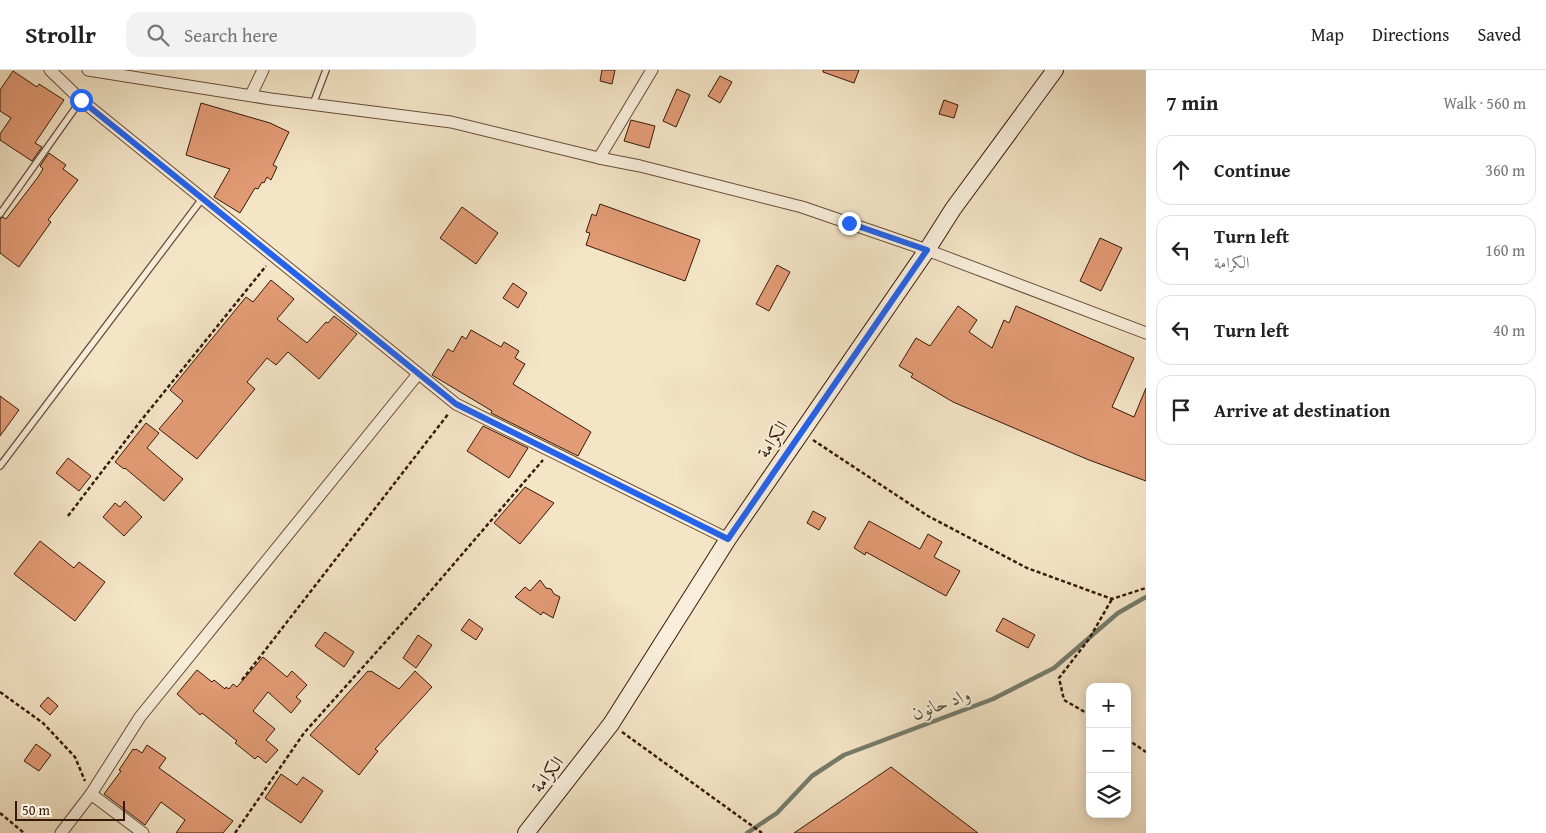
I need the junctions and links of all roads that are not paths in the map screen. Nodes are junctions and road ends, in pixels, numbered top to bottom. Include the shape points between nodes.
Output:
1 (50, 70) edge
2 (88, 70) edge
3 (263, 70) edge
4 (326, 70) edge
5 (652, 70) edge
6 (1055, 70) edge
7 (251, 95) junction
8 (81, 100) junction
9 (313, 104) junction
10 (599, 158) junction
11 (202, 200) junction
12 (0, 214) edge
13 (927, 250) junction
14 (1146, 333) edge
15 (418, 374) junction
16 (0, 466) edge
17 (728, 539) junction
18 (91, 794) junction
19 (61, 833) edge
20 (143, 833) edge
21 (526, 833) edge

1 - 8 street
2 - 7 street
3 - 7 street
4 - 9 lane
5 - 10 street
6 - 13 main road, الكرامة
7 - 9 street
8 - 11 street
8 - 12 lane
9 - 10 street via 451,122
10 - 13 street via 802,207
11 - 15 street
11 - 16 lane
13 - 14 street
13 - 17 main road, الكرامة
15 - 17 street via 456,404
15 - 18 street via 140,717
17 - 21 main road, الكرامة via 610,724
18 - 19 street
18 - 20 street

